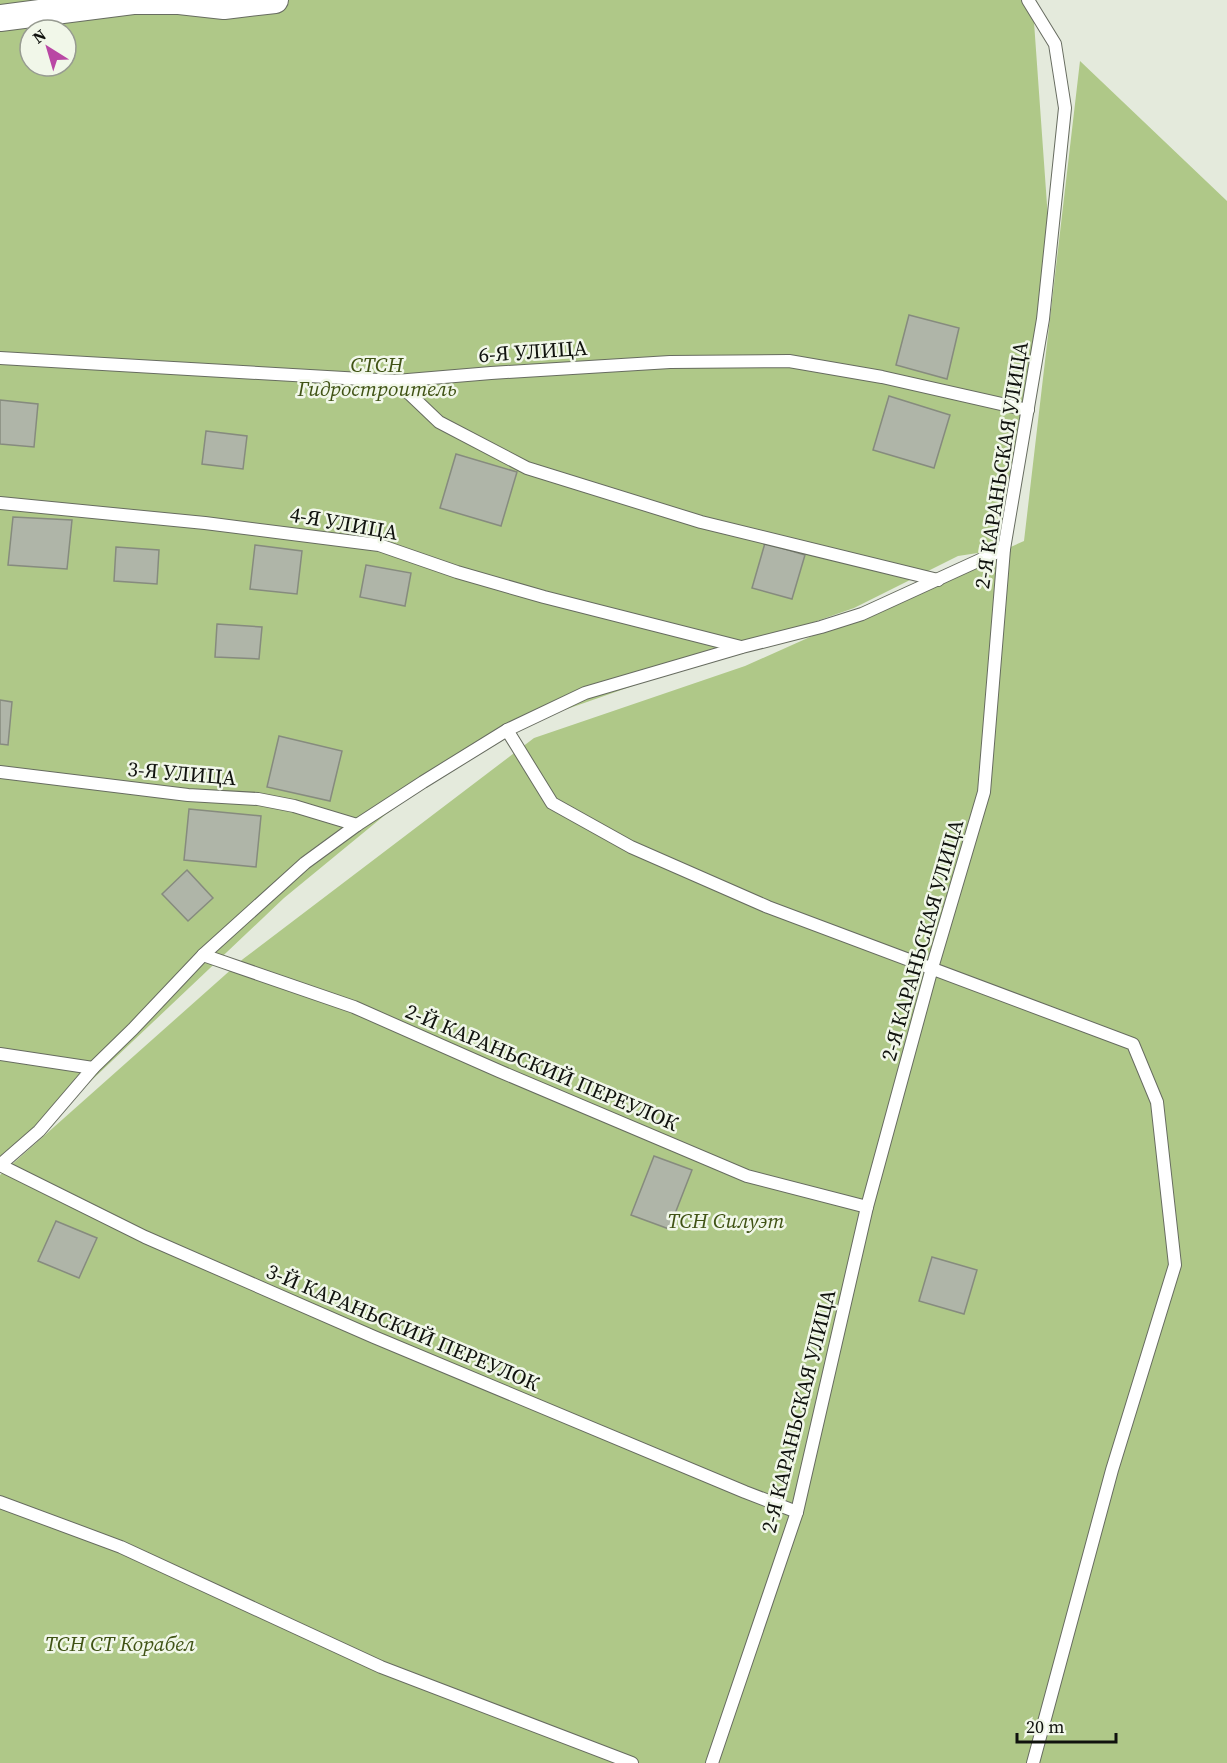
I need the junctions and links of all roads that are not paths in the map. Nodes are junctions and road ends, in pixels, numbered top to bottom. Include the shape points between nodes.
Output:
1 (275, 0) edge
2 (1028, 0) edge
3 (0, 18) edge
4 (0, 358) edge
5 (396, 381) junction
6 (1028, 410) junction
7 (0, 503) edge
8 (1005, 549) junction
9 (938, 580) junction
10 (742, 647) junction
11 (507, 730) junction
12 (0, 771) edge
13 (357, 825) junction
14 (203, 955) junction
15 (932, 968) junction
16 (0, 1054) edge
17 (93, 1068) junction
18 (0, 1165) edge
19 (867, 1207) junction
20 (0, 1502) edge
21 (797, 1512) junction
22 (632, 1763) edge
23 (712, 1763) edge
24 (1033, 1763) edge

1 - 3 street via 224,6 133,1
2 - 6 lane, 2-Я КАРАНЬСКАЯ УЛИЦА via 1055,44 1065,108 1043,319
4 - 5 lane, 6-Я УЛИЦА
5 - 6 lane, 6-Я УЛИЦА via 670,362 789,361 882,377
5 - 9 lane via 439,422 527,468 701,522
6 - 8 lane, 2-Я КАРАНЬСКАЯ УЛИЦА
7 - 10 lane, 4-Я УЛИЦА via 379,545 544,597
8 - 9 lane
8 - 15 lane, 2-Я КАРАНЬСКАЯ УЛИЦА via 984,792
9 - 10 lane via 862,614
10 - 11 lane via 585,693
11 - 13 lane
11 - 15 lane via 552,803 631,847 768,907
12 - 13 lane, 3-Я УЛИЦА via 188,795 258,799
13 - 14 lane via 305,863
14 - 17 lane
14 - 19 lane, 2-Й КАРАНЬСКИЙ ПЕРЕУЛОК via 354,1007 747,1176
15 - 19 lane, 2-Я КАРАНЬСКАЯ УЛИЦА
15 - 24 lane via 1133,1044 1158,1102 1175,1265 1112,1470
16 - 17 lane
17 - 18 lane via 39,1131
18 - 21 lane, 3-Й КАРАНЬСКИЙ ПЕРЕУЛОК via 145,1237
19 - 21 lane, 2-Я КАРАНЬСКАЯ УЛИЦА
20 - 22 lane via 121,1547 381,1667
21 - 23 lane, 2-Я КАРАНЬСКАЯ УЛИЦА

